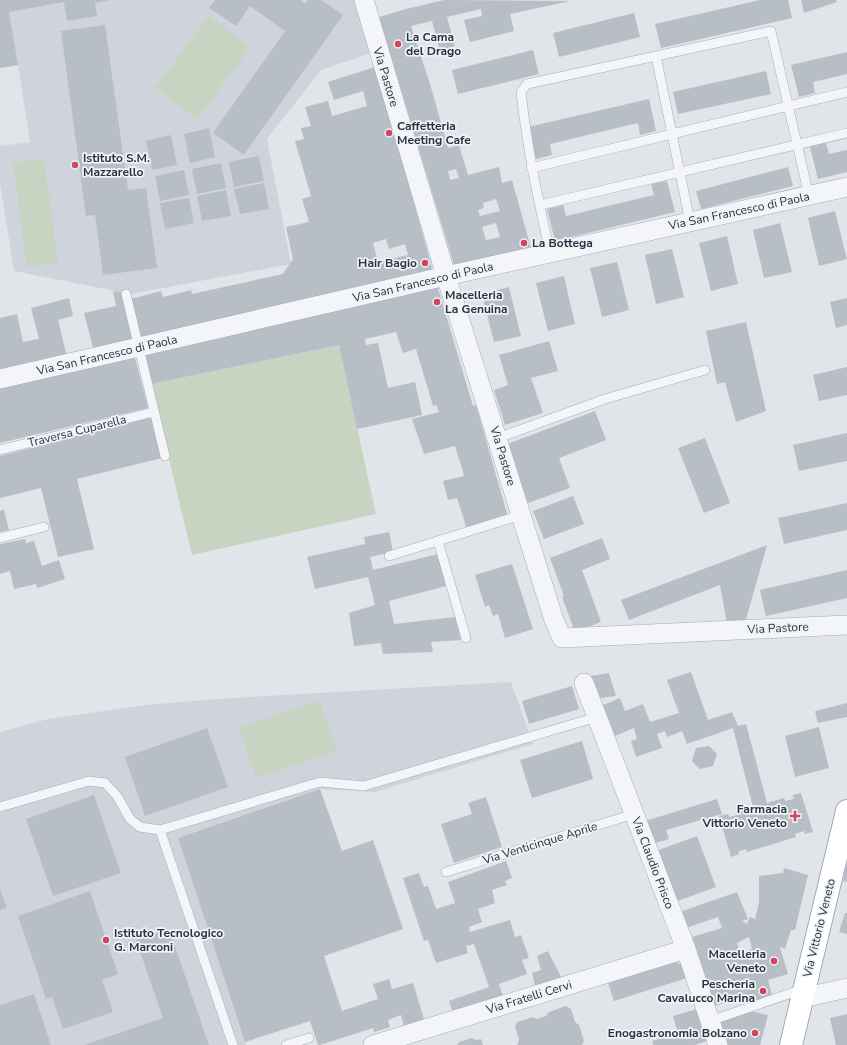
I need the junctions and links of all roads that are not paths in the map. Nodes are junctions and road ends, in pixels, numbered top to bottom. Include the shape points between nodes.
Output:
1 (364, 0) edge
2 (656, 56) junction
3 (847, 92) edge
4 (789, 106) junction
5 (847, 133) edge
6 (672, 134) junction
7 (797, 145) junction
8 (531, 168) junction
9 (680, 172) junction
10 (847, 188) edge
11 (809, 196) junction
12 (540, 205) junction
13 (690, 222) junction
14 (550, 253) junction
15 (446, 276) junction
16 (126, 294) dead end
17 (138, 348) junction
18 (705, 370) dead end
19 (0, 380) edge
20 (154, 412) junction
21 (498, 438) junction
22 (0, 450) edge
23 (165, 456) dead end
24 (521, 515) junction
25 (44, 527) dead end
26 (0, 538) edge
27 (438, 541) junction
28 (389, 556) dead end
29 (847, 625) edge
30 (466, 638) dead end
31 (584, 683) dead end
32 (597, 718) junction
33 (0, 807) edge
34 (847, 811) edge
35 (634, 814) junction
36 (160, 830) junction
37 (446, 872) dead end
38 (686, 949) junction
39 (847, 988) edge
40 (803, 993) junction
41 (710, 1021) junction
42 (309, 1038) dead end
43 (233, 1045) edge
44 (286, 1045) edge
45 (373, 1045) edge
46 (718, 1045) edge
47 (791, 1045) edge

1 - 15 street, Via Pastore
2 - 4 lane via 771,31
2 - 6 lane
2 - 8 lane via 527,84 520,92
3 - 4 lane
4 - 6 lane
4 - 7 lane
5 - 7 lane
6 - 8 lane
6 - 9 lane
7 - 9 lane
7 - 11 lane
8 - 12 lane
9 - 12 lane
9 - 13 lane
10 - 11 street, Via San Francesco di Paola
11 - 13 street, Via San Francesco di Paola
12 - 14 lane
13 - 14 street, Via San Francesco di Paola
14 - 15 street, Via San Francesco di Paola
15 - 17 street, Via San Francesco di Paola
15 - 21 street, Via Pastore
16 - 17 lane
17 - 19 street, Via San Francesco di Paola
17 - 20 lane
18 - 21 lane via 605,399
20 - 22 lane, Traversa Cuparella
20 - 23 lane
21 - 24 street, Via Pastore
24 - 27 lane
24 - 29 street, Via Pastore via 562,638
25 - 26 lane
27 - 28 lane
27 - 30 lane
31 - 32 street, Via Claudio Prisco
32 - 35 street, Via Claudio Prisco
32 - 36 lane via 364,786 320,782
33 - 36 lane via 89,781 105,783 117,796 130,819 140,827
34 - 40 main road, Via Vittorio Veneto
35 - 37 lane, Via Venticinque Aprile
35 - 38 street, Via Claudio Prisco
36 - 43 lane
38 - 41 street, Via Claudio Prisco
38 - 45 street, Via Fratelli Cervi
39 - 40 street
40 - 41 lane
40 - 47 main road, Via Vittorio Veneto
41 - 46 street, Via Claudio Prisco
42 - 44 lane

